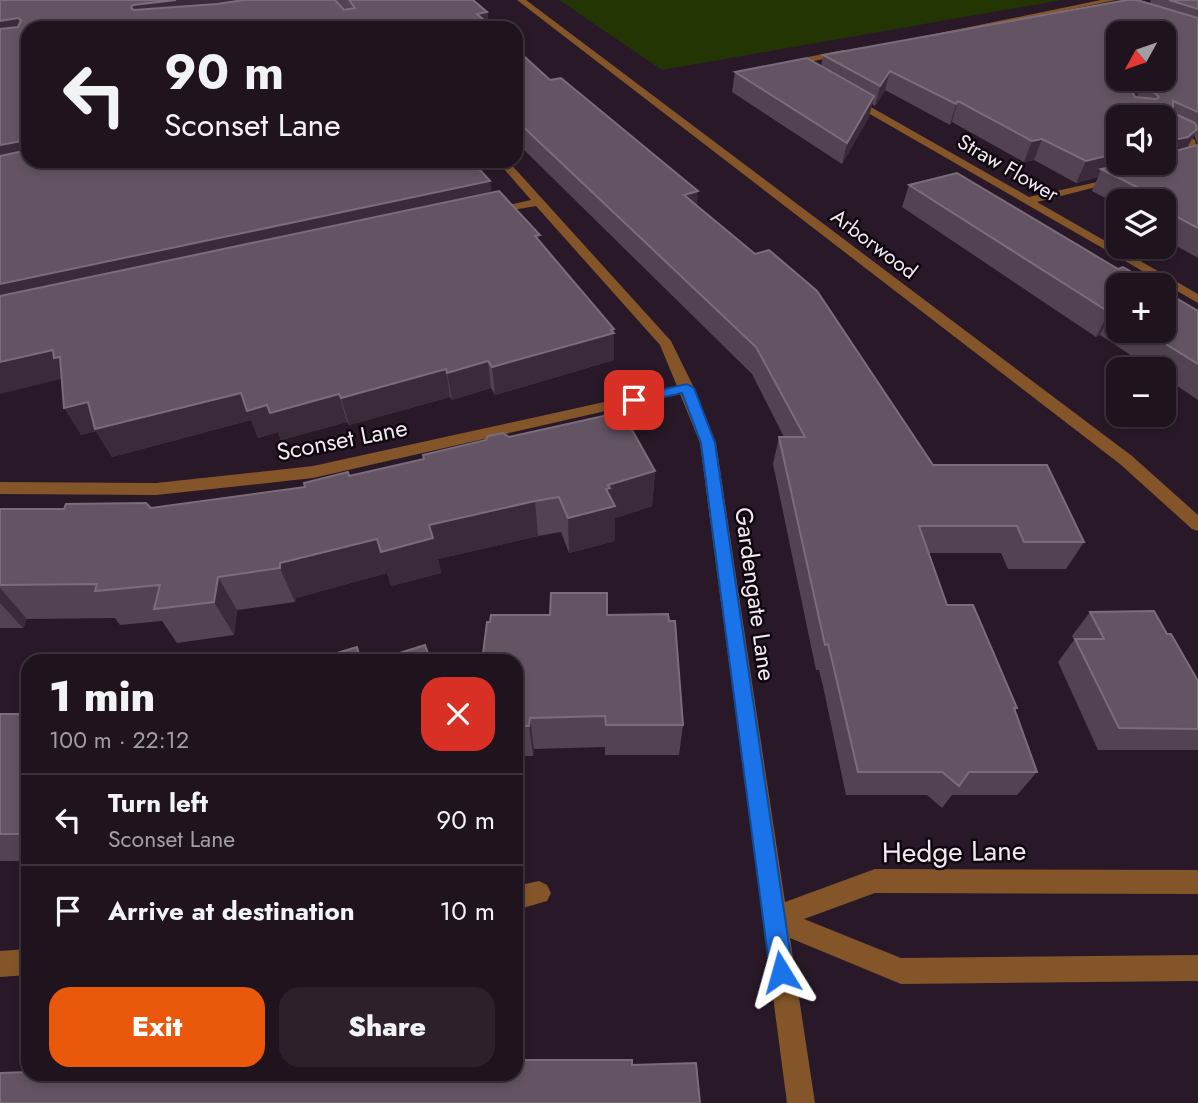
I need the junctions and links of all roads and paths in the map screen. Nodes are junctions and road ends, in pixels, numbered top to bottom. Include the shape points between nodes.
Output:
1 (521, 0) edge
2 (1113, 3) edge
3 (904, 41) edge
4 (852, 50) edge
5 (828, 86) edge
6 (839, 93) edge
7 (1176, 133) edge
8 (1176, 163) edge
9 (508, 168) edge
10 (1131, 175) edge
11 (1027, 201) junction
12 (539, 202) junction
13 (485, 214) edge
14 (1198, 299) edge
15 (687, 388) junction
16 (0, 488) edge
17 (1198, 525) edge
18 (1198, 882) edge
19 (773, 919) junction
20 (21, 962) edge
21 (0, 964) edge
22 (1198, 968) edge
23 (801, 1103) edge

1 - 17 street, Arborwood via 1126,460
2 - 3 street
4 - 5 street via 804,64 806,72
6 - 11 street, Straw Flower
7 - 8 street via 1190,140 1194,152
9 - 12 street, Gardengate Lane
10 - 11 street
11 - 14 street, Straw Flower
12 - 13 street
12 - 15 street, Gardengate Lane via 666,344
15 - 16 street, Sconset Lane via 313,472 156,489
15 - 19 street, Gardengate Lane via 708,443
18 - 19 street, Hedge Lane via 875,881
19 - 22 street via 901,971
19 - 23 street, Gardengate Lane
20 - 21 street

